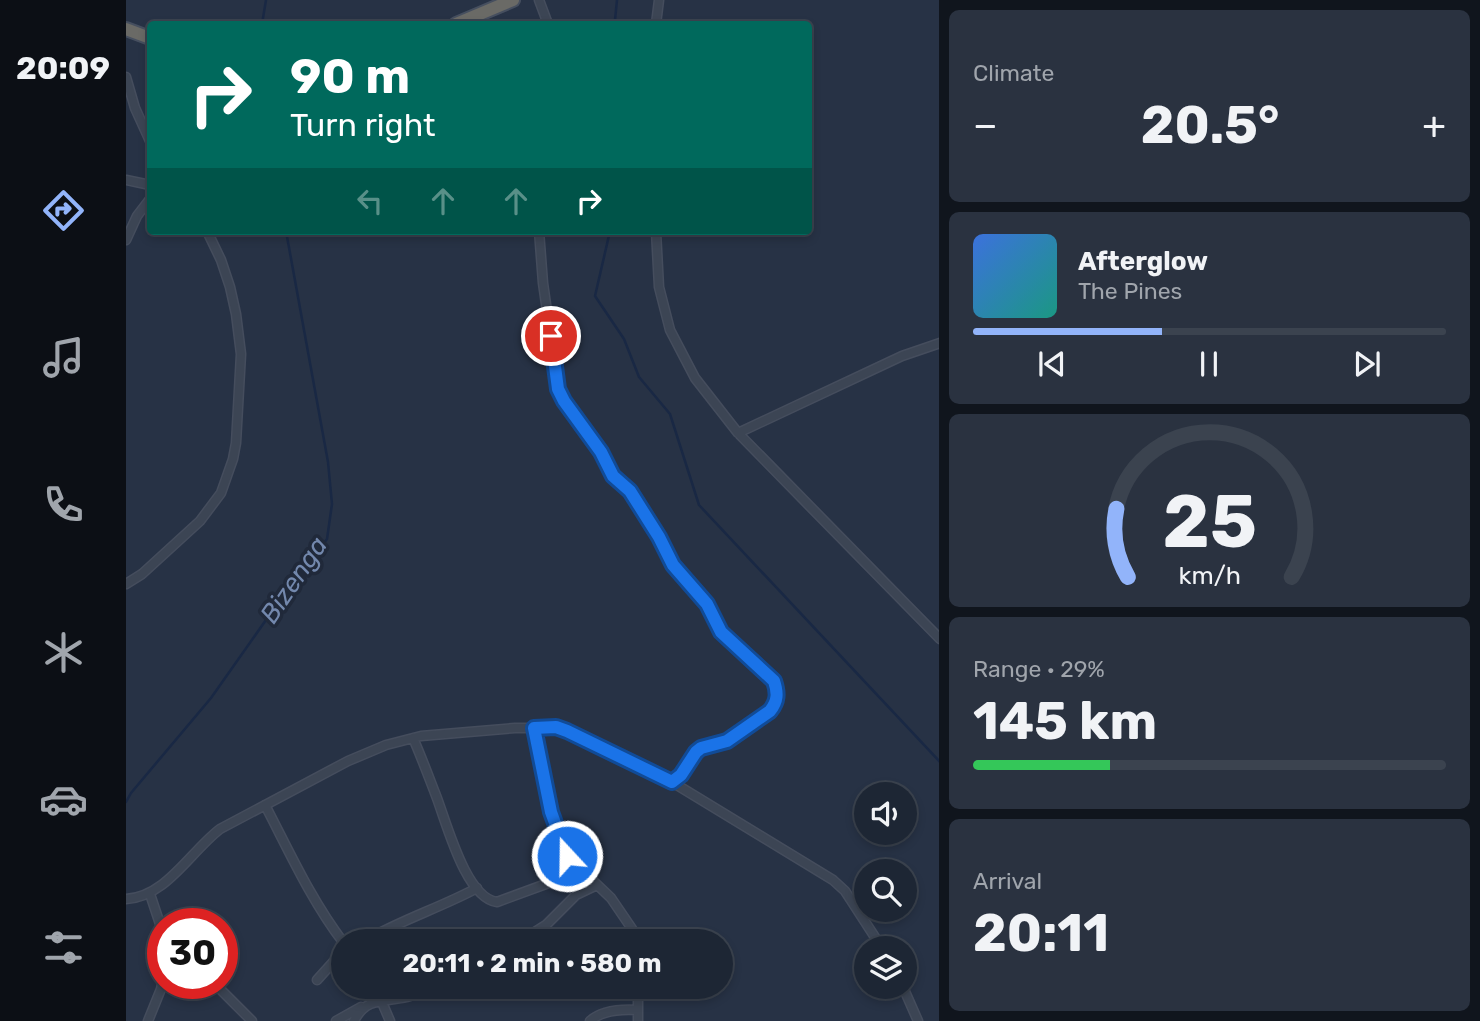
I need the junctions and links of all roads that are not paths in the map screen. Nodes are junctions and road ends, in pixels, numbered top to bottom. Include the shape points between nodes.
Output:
1 (513, 0) edge
2 (539, 0) edge
3 (659, 0) edge
4 (463, 21) edge
5 (547, 21) edge
6 (656, 21) edge
7 (126, 29) edge
8 (147, 37) edge
9 (126, 77) edge
10 (147, 134) edge
11 (126, 180) edge
12 (147, 184) edge
13 (147, 203) edge
14 (209, 235) edge
15 (539, 235) edge
16 (656, 235) edge
17 (126, 240) edge
18 (939, 343) edge
19 (738, 433) junction
20 (126, 584) edge
21 (939, 639) edge
22 (534, 728) junction
23 (413, 738) junction
24 (672, 782) junction
25 (265, 805) junction
26 (597, 885) junction
27 (477, 888) junction
28 (149, 894) junction
29 (126, 900) edge
30 (154, 908) edge
31 (334, 929) edge
32 (386, 929) edge
33 (540, 929) edge
34 (632, 929) edge
35 (874, 936) edge
36 (331, 964) edge
37 (317, 980) dead end
38 (157, 999) edge
39 (230, 999) edge
40 (388, 999) edge
41 (639, 999) edge
42 (908, 999) edge
43 (381, 1000) junction
44 (364, 1006) junction
45 (638, 1010) junction
46 (148, 1021) edge
47 (252, 1021) edge
48 (336, 1021) edge
49 (354, 1021) edge
50 (390, 1021) edge
51 (590, 1021) edge
52 (638, 1021) edge
53 (918, 1021) edge

1 - 4 highway
2 - 5 street
3 - 6 street
7 - 8 highway
9 - 10 street
11 - 12 street
13 - 17 street
14 - 20 street via 230,287 241,354 233,459 221,493 200,521
15 - 24 street via 561,395 613,476 630,491 673,565 707,604 721,632 774,681 777,690 770,711 727,741 701,748
16 - 19 street via 659,287 670,330 695,378
18 - 19 street
19 - 21 street
22 - 23 street
22 - 24 street via 567,731
22 - 26 street via 551,812 567,856
23 - 25 street via 348,761
23 - 27 street via 453,844
24 - 35 street via 833,880
25 - 28 street via 213,835
25 - 31 street
26 - 27 street via 565,877 497,902 488,901
26 - 33 street via 576,895
26 - 34 street
27 - 32 street
28 - 29 street
28 - 30 street
36 - 37 street
38 - 46 street
39 - 47 street
40 - 43 street
41 - 45 street
42 - 53 street
43 - 44 street
43 - 50 street
44 - 48 street
44 - 49 street
45 - 51 street via 611,1012
45 - 52 street

